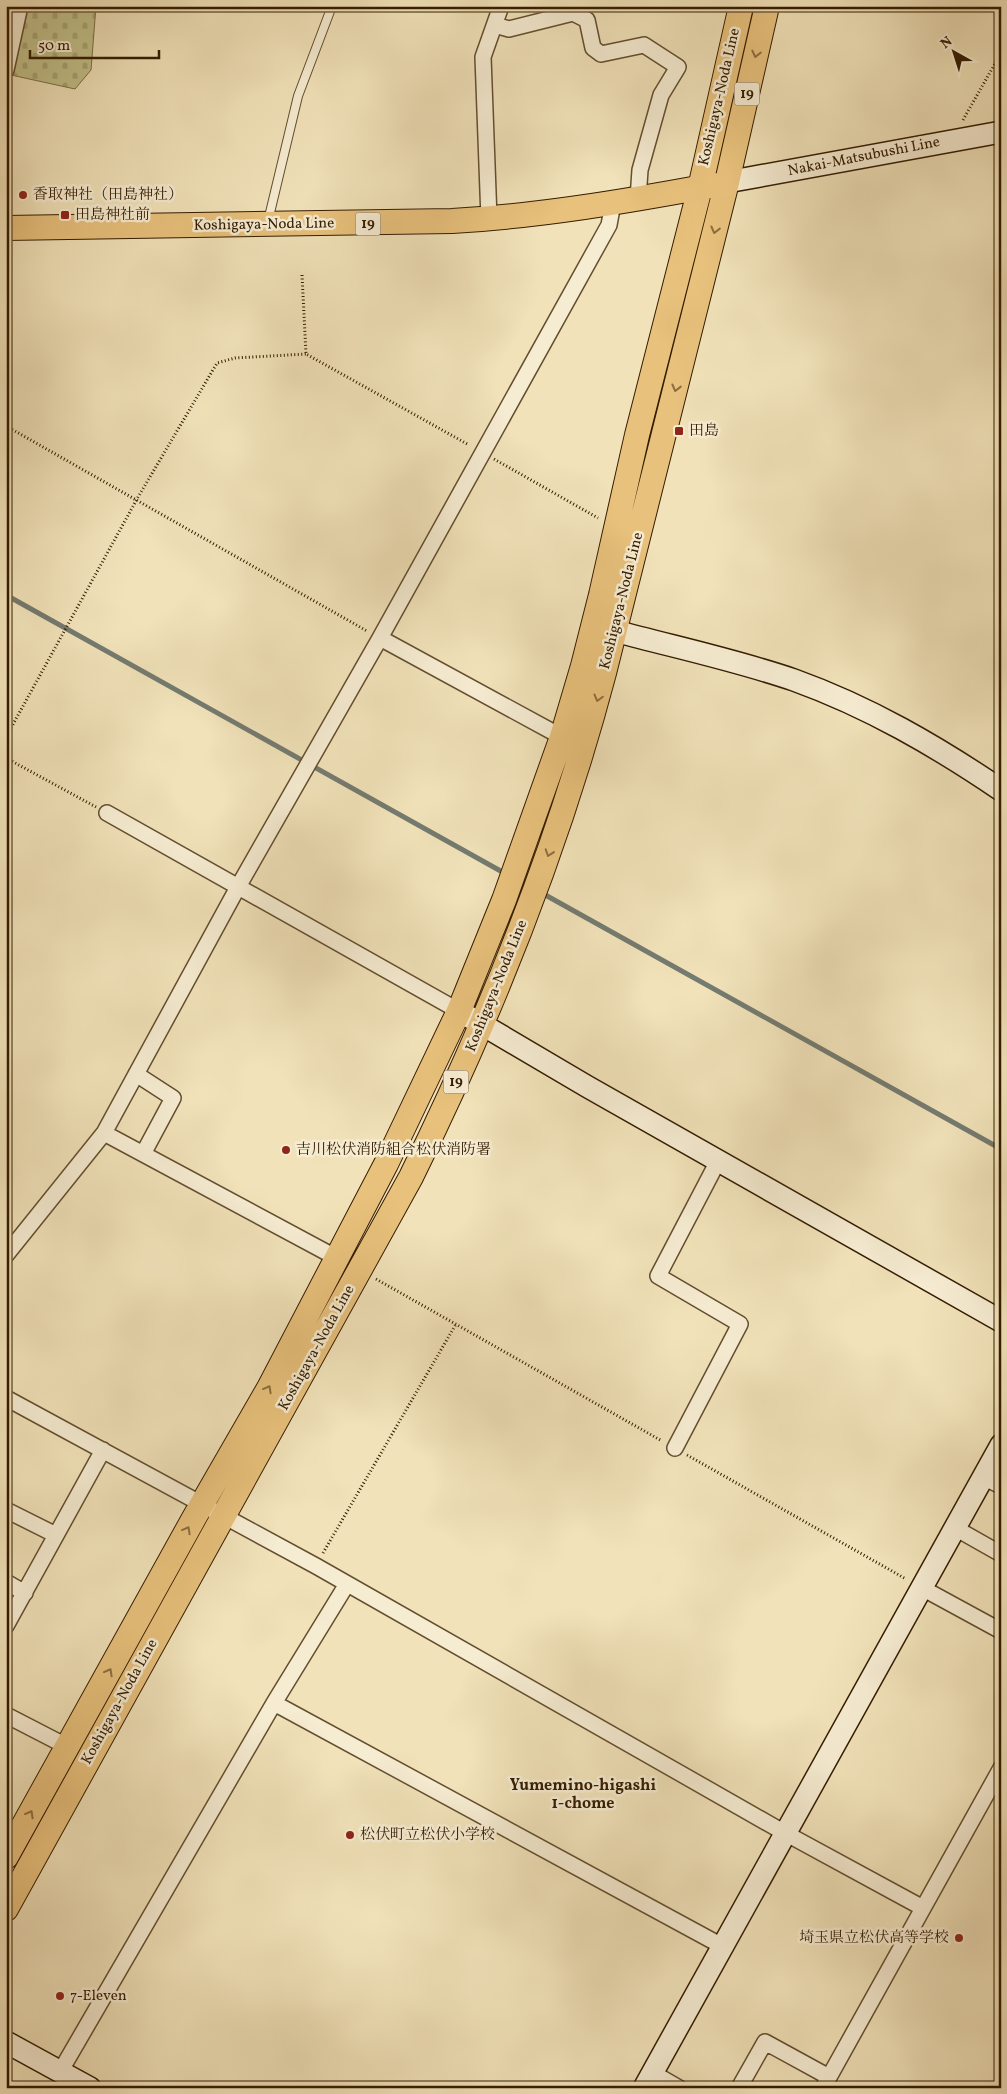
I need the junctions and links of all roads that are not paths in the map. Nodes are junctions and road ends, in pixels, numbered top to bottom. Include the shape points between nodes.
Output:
1 (20, 6) edge
2 (332, 6) edge
3 (501, 6) edge
4 (741, 6) edge
5 (767, 6) edge
6 (495, 24) junction
7 (6, 70) edge
8 (1001, 132) edge
9 (727, 182) junction
10 (700, 188) junction
11 (638, 200) junction
12 (613, 203) junction
13 (489, 219) junction
14 (266, 225) junction
15 (6, 228) edge
16 (615, 631) junction
17 (380, 638) junction
18 (562, 737) junction
19 (1001, 790) edge
20 (107, 813) road end
21 (238, 887) junction
22 (459, 1011) junction
23 (482, 1025) junction
24 (136, 1074) junction
25 (104, 1133) junction
26 (143, 1154) junction
27 (718, 1161) junction
28 (6, 1255) edge
29 (337, 1258) junction
30 (1001, 1321) edge
31 (6, 1398) edge
32 (1001, 1445) edge
33 (675, 1448) dead end
34 (103, 1450) junction
35 (992, 1481) edge
36 (202, 1504) junction
37 (6, 1510) edge
38 (223, 1516) junction
39 (955, 1528) junction
40 (56, 1535) junction
41 (1001, 1554) edge
42 (6, 1582) edge
43 (347, 1584) junction
44 (922, 1588) junction
45 (24, 1593) junction
46 (6, 1626) edge
47 (1001, 1631) edge
48 (274, 1703) junction
49 (6, 1715) edge
50 (68, 1747) junction
51 (1001, 1768) edge
52 (785, 1833) junction
53 (6, 1857) edge
54 (923, 1908) junction
55 (6, 1909) edge
56 (722, 1946) junction
57 (6, 2042) edge
58 (60, 2072) junction
59 (648, 2080) edge
60 (826, 2082) edge
61 (90, 2088) edge
62 (679, 2088) edge
63 (739, 2088) edge

1 - 7 street
2 - 14 lane via 298,96
3 - 6 street
4 - 10 main road, Koshigaya-Noda Line / 19
5 -> 9 main road, Koshigaya-Noda Line / 19
6 - 11 street via 509,29 573,13 587,20 593,48 601,54 644,45 678,67 662,95 640,170
6 - 13 street via 483,57
8 - 9 street, Nakai-Matsubushi Line
9 - 10 main road, Koshigaya-Noda Line / 19
9 -> 16 main road, Koshigaya-Noda Line / 19
10 - 11 main road, Koshigaya-Noda Line / 19
10 - 18 main road, Koshigaya-Noda Line / 19 via 637,435 601,595
11 - 12 main road, Koshigaya-Noda Line / 19
12 - 13 main road, Koshigaya-Noda Line / 19
12 - 17 street via 609,225
13 - 14 main road, Koshigaya-Noda Line / 19
14 - 15 main road, Koshigaya-Noda Line / 19
16 - 19 street via 750,666 829,694 920,738
16 -> 23 main road, Koshigaya-Noda Line / 19 via 566,803
17 - 18 street
17 - 21 street
18 - 22 main road, Koshigaya-Noda Line / 19 via 504,900
20 - 21 street
21 - 22 street
21 - 24 street
22 - 23 street
22 - 29 main road, Koshigaya-Noda Line / 19
23 - 27 street
23 - 38 main road, Koshigaya-Noda Line / 19 via 411,1177
24 - 25 street
24 - 26 street via 173,1098
25 - 26 street
25 - 28 street
26 - 29 street
27 - 30 street
27 - 33 street via 658,1276 740,1324
36 -> 29 main road, Koshigaya-Noda Line / 19 via 269,1388
31 - 34 street
32 - 35 street
34 - 36 street
34 - 40 street
35 - 39 street
36 - 38 street
50 -> 36 main road, Koshigaya-Noda Line / 19
37 - 40 street
38 - 43 street
38 - 55 main road, Koshigaya-Noda Line / 19
39 - 41 street
39 - 44 street
40 - 45 street
42 - 45 street
43 - 48 street
43 - 52 street
44 - 47 street
44 - 52 street
45 - 46 street
48 - 56 street
48 - 58 street
49 - 50 street
53 -> 50 main road, Koshigaya-Noda Line / 19
51 - 54 street
52 - 54 street
52 - 56 street
54 - 60 street
56 - 59 street
57 - 58 street
58 - 61 street
59 - 62 street
60 - 63 street via 765,2042

